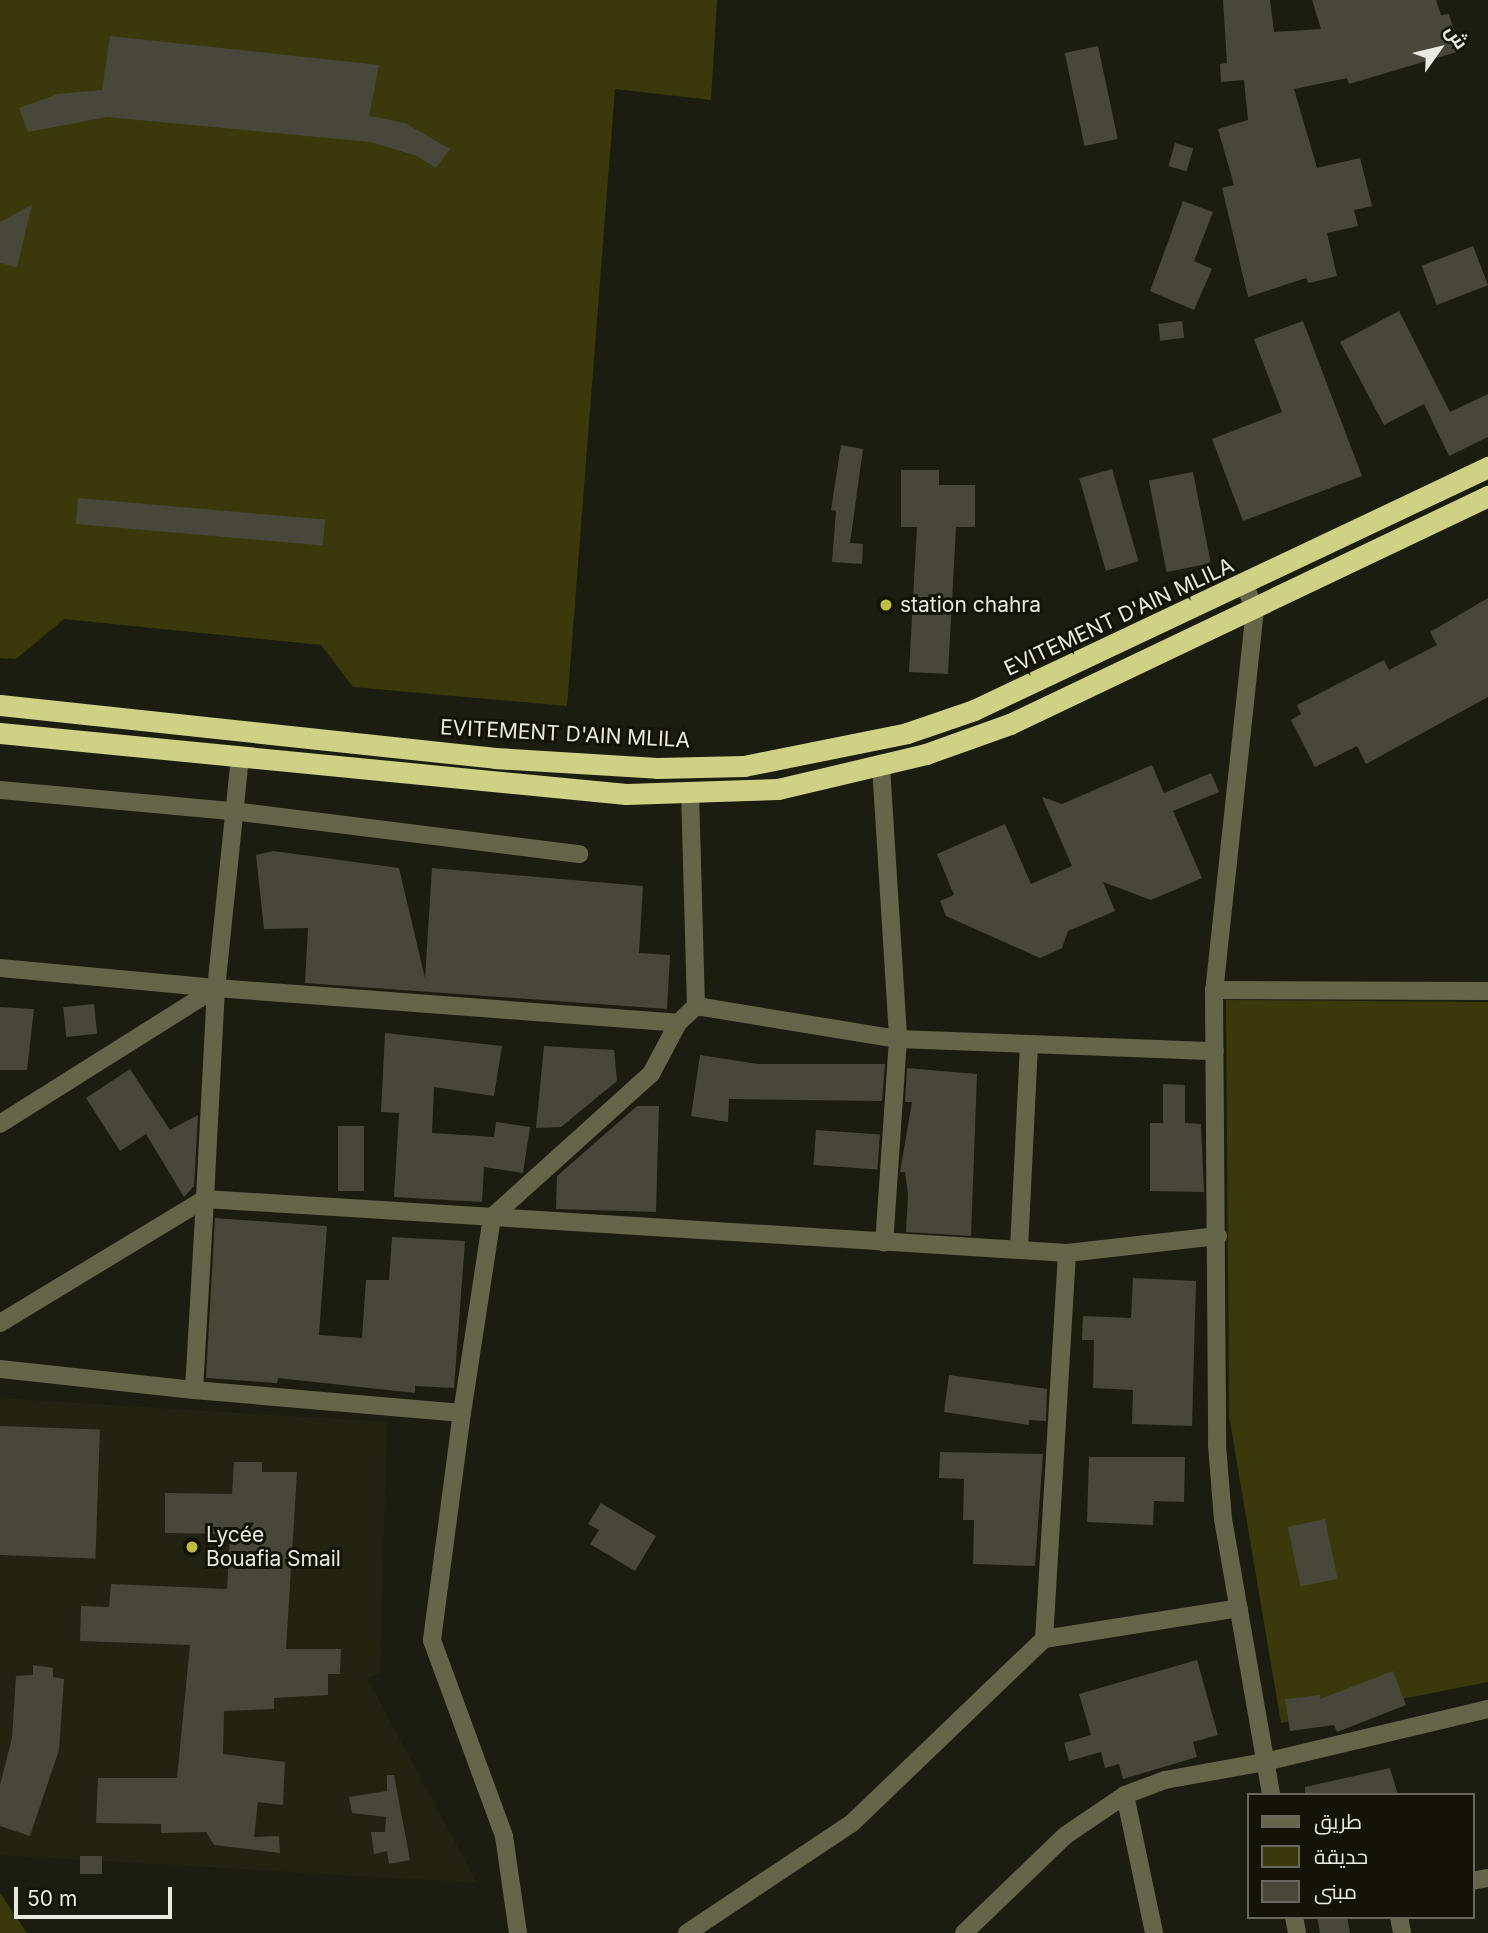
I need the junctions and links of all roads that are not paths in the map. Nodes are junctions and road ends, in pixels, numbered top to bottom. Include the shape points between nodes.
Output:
1 (1488, 467) edge
2 (1488, 496) edge
3 (1245, 586) junction
4 (1255, 609) junction
5 (0, 705) edge
6 (0, 733) edge
7 (240, 757) junction
8 (881, 766) junction
9 (0, 790) edge
10 (690, 796) junction
11 (233, 811) junction
12 (579, 854) dead end
13 (0, 968) edge
14 (216, 988) junction
15 (1214, 990) junction
16 (1488, 991) edge
17 (696, 1006) junction
18 (678, 1023) junction
19 (898, 1039) junction
20 (1029, 1047) junction
21 (1215, 1051) junction
22 (0, 1124) edge
23 (205, 1199) junction
24 (492, 1217) junction
25 (1218, 1236) junction
26 (884, 1243) junction
27 (1019, 1249) junction
28 (1067, 1253) junction
29 (0, 1323) edge
30 (0, 1368) edge
31 (194, 1390) junction
32 (462, 1413) junction
33 (1240, 1608) junction
34 (1044, 1639) junction
35 (1488, 1709) edge
36 (1265, 1762) junction
37 (1271, 1793) edge
38 (1125, 1795) junction
39 (518, 1933) edge
40 (687, 1933) edge
41 (964, 1933) edge
42 (1154, 1933) edge

1 - 3 highway, EVITEMENT D'AIN MLILA
2 - 4 highway
3 - 4 street
3 - 5 highway, EVITEMENT D'AIN MLILA via 974,710 907,733 744,766 657,768 495,758
4 - 8 highway via 1010,724
4 - 15 street
6 - 7 highway
7 - 10 highway via 626,794
7 - 11 street
8 - 10 highway via 778,789
8 - 19 street
9 - 11 street
10 - 17 street
11 - 12 street
11 - 14 street
13 - 14 street
14 - 18 street
14 - 22 street
14 - 23 street
15 - 16 street
15 - 21 street
17 - 18 street
17 - 19 street
18 - 24 street via 651,1074
19 - 20 street
19 - 26 street
20 - 21 street
20 - 27 street
21 - 25 street
23 - 24 street
23 - 29 street
23 - 31 street
24 - 26 street
24 - 32 street
25 - 28 street
25 - 33 street via 1217,1445
26 - 27 street
27 - 28 street
28 - 34 street
30 - 31 street
31 - 32 street
32 - 39 street via 432,1640 504,1836
33 - 34 street
33 - 36 street
34 - 40 street via 852,1823
35 - 36 street
36 - 37 street
36 - 38 street via 1165,1780
38 - 41 street via 1066,1835
38 - 42 street

